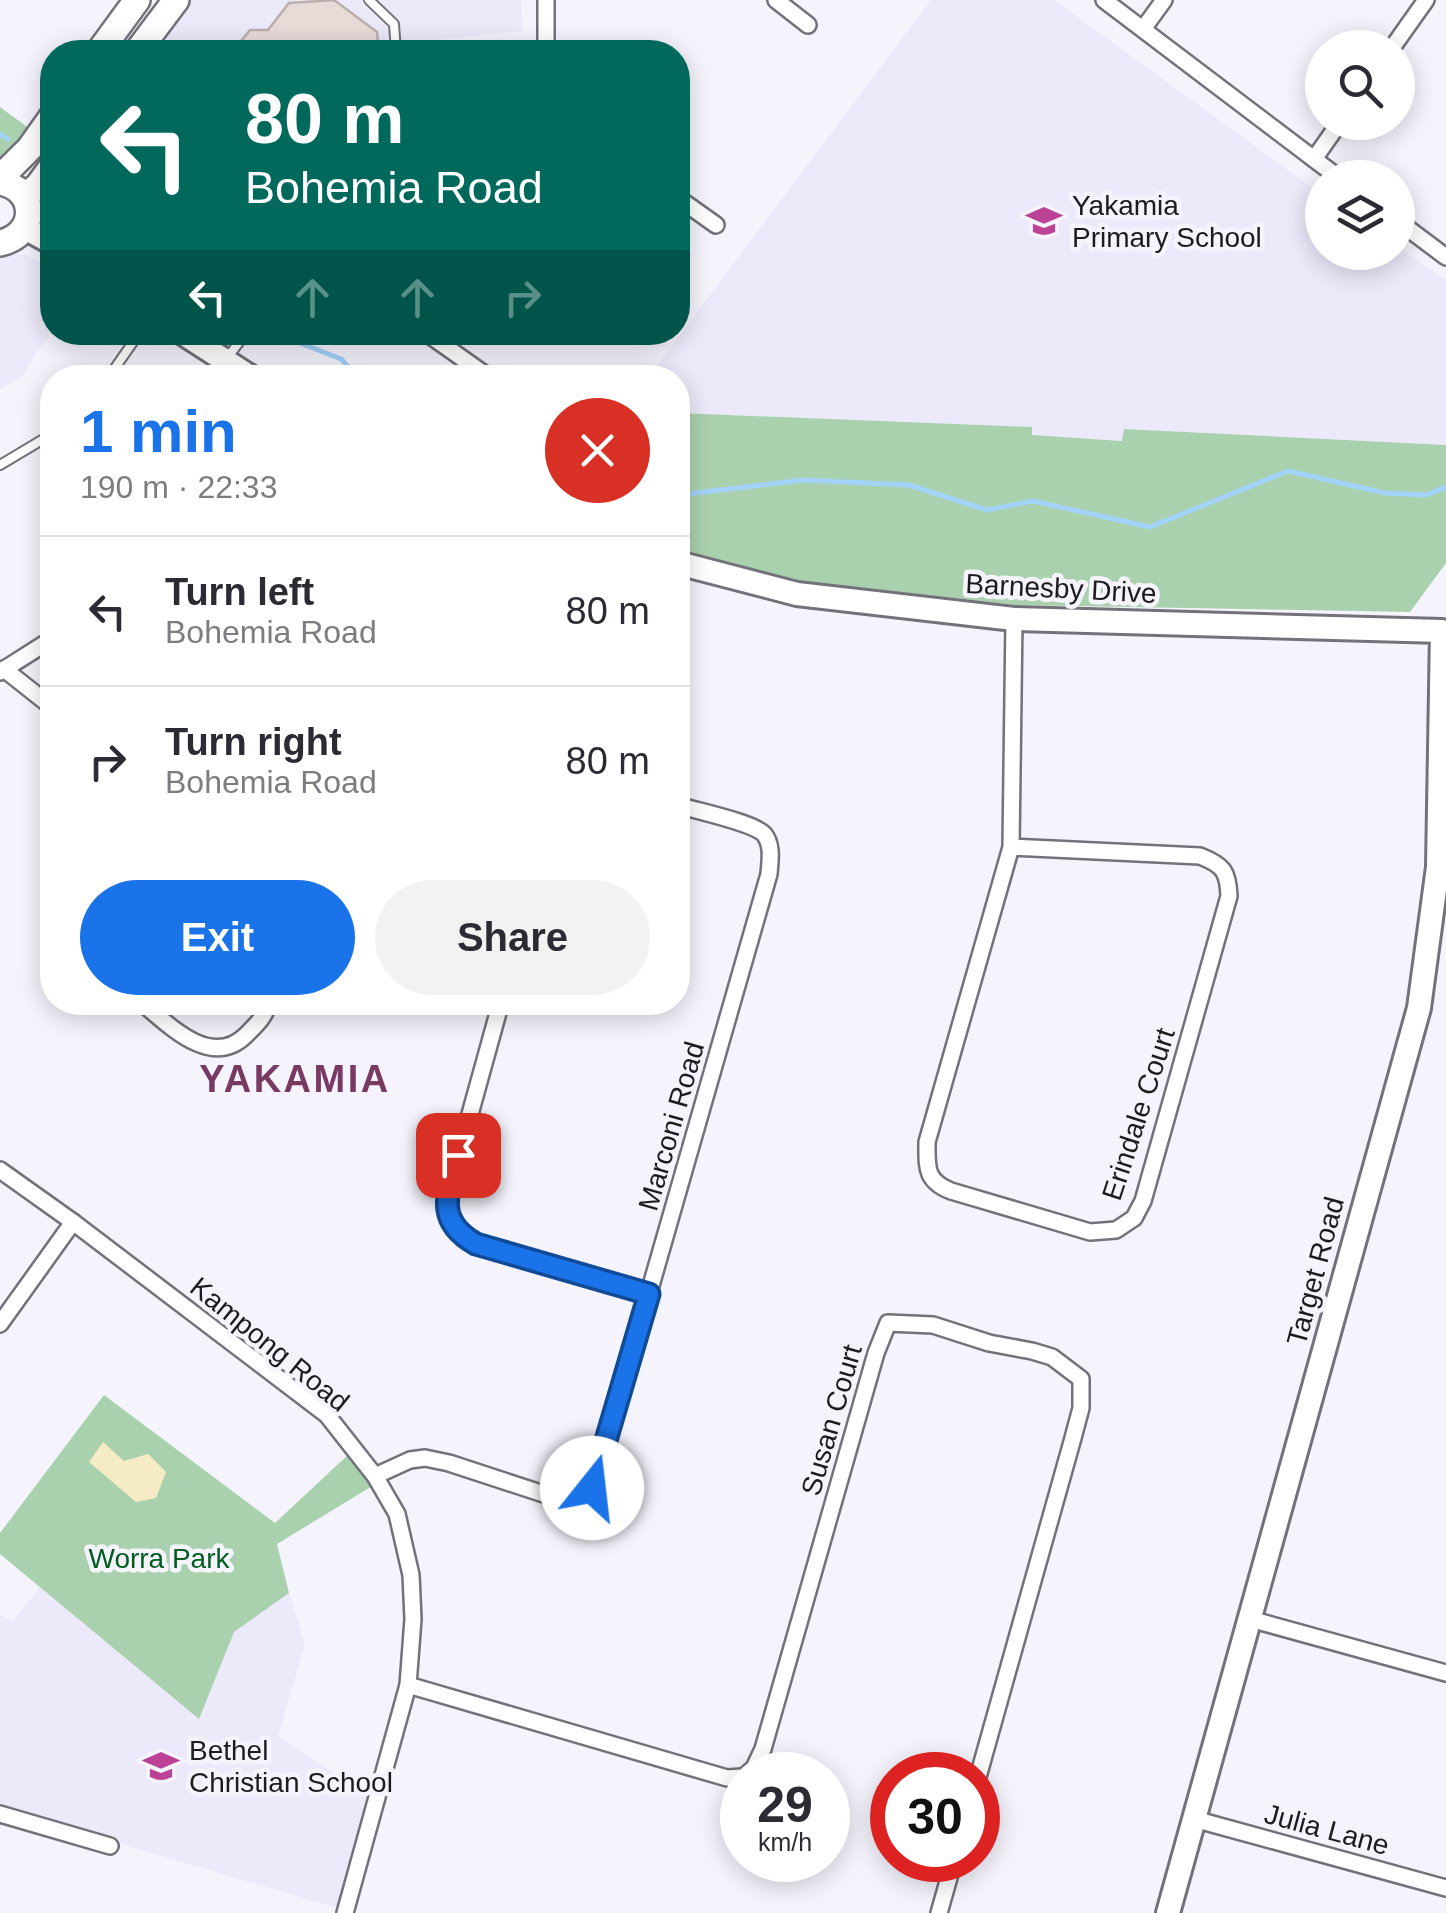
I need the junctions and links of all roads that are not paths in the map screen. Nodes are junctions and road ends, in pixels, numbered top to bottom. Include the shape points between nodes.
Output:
1 (138, 0) edge
2 (176, 0) edge
3 (369, 0) edge
4 (546, 0) edge
5 (776, 0) edge
6 (1104, 0) edge
7 (1164, 0) edge
8 (1426, 0) edge
9 (808, 24) dead end
10 (1143, 29) junction
11 (1405, 30) edge
12 (108, 40) edge
13 (147, 40) edge
14 (395, 40) edge
15 (546, 40) edge
16 (40, 134) edge
17 (1327, 140) edge
18 (1314, 159) joint
19 (0, 180) edge
20 (40, 183) edge
21 (24, 196) junction
22 (690, 206) edge
23 (716, 224) dead end
24 (24, 228) junction
25 (1415, 234) edge
26 (40, 237) edge
27 (0, 243) edge
28 (1446, 258) edge
29 (200, 345) edge
30 (237, 345) edge
31 (443, 345) edge
32 (224, 361) junction
33 (231, 365) edge
34 (472, 365) edge
35 (40, 441) edge
36 (0, 465) edge
37 (690, 567) edge
38 (1014, 619) junction
39 (1444, 632) edge
40 (40, 647) edge
41 (2, 671) edge
42 (40, 698) edge
43 (690, 809) edge
44 (1011, 846) junction
45 (157, 1015) edge
46 (266, 1015) edge
47 (497, 1015) edge
48 (0, 1170) edge
49 (73, 1222) junction
50 (649, 1294) junction
51 (0, 1324) edge
52 (375, 1476) junction
53 (1250, 1620) junction
54 (1446, 1673) edge
55 (408, 1685) junction
56 (762, 1752) edge
57 (985, 1752) edge
58 (720, 1776) edge
59 (0, 1814) edge
60 (1194, 1819) junction
61 (110, 1846) dead end
62 (948, 1882) edge
63 (1446, 1888) edge
64 (345, 1913) edge
65 (939, 1913) edge
66 (1168, 1913) edge

1 - 12 main road
2 - 13 main road
3 - 14 lane via 394,24
4 - 15 street
5 - 9 street
6 - 10 street
7 - 10 street
8 - 11 street
10 - 18 street
16 - 19 main road
17 - 18 street
19 - 21 main road
20 - 21 main road
21 - 24 main road
22 - 23 street
24 - 26 street
24 - 27 main road
25 - 28 street
29 - 32 street
30 - 32 lane
31 - 34 street
32 - 33 street
35 - 36 lane
37 - 38 street, Barnesby Drive via 796,594
38 - 39 street, Barnesby Drive
38 - 44 street, Erindale Court
39 - 53 street, Target Road via 1438,867 1419,1008
40 - 41 street
41 - 42 street
43 - 50 street, Marconi Road via 752,827 766,836 771,853
44 - 44 street, Erindale Court via 927,1142 927,1170 937,1186 951,1191 1090,1232 1116,1230 1143,1201 1229,896 1228,876 1200,856
45 - 46 street via 189,1041 215,1049 239,1042
47 - 50 street via 448,1194 458,1234
48 - 49 street, Kampong Road
49 - 51 street
49 - 52 street, Kampong Road via 327,1415
50 - 52 street, Marconi Road via 582,1509 425,1458
52 - 55 street, Kampong Road via 398,1514 412,1575
53 - 54 street
53 - 60 street, Target Road
55 - 58 street, Susan Court
55 - 64 street, Kampong Road
56 - 57 street, Susan Court via 876,1353 888,1323 918,1322 1052,1357 1081,1380 1081,1408
59 - 61 street
60 - 63 street, Julia Lane
60 - 66 street, Target Road
62 - 65 street

